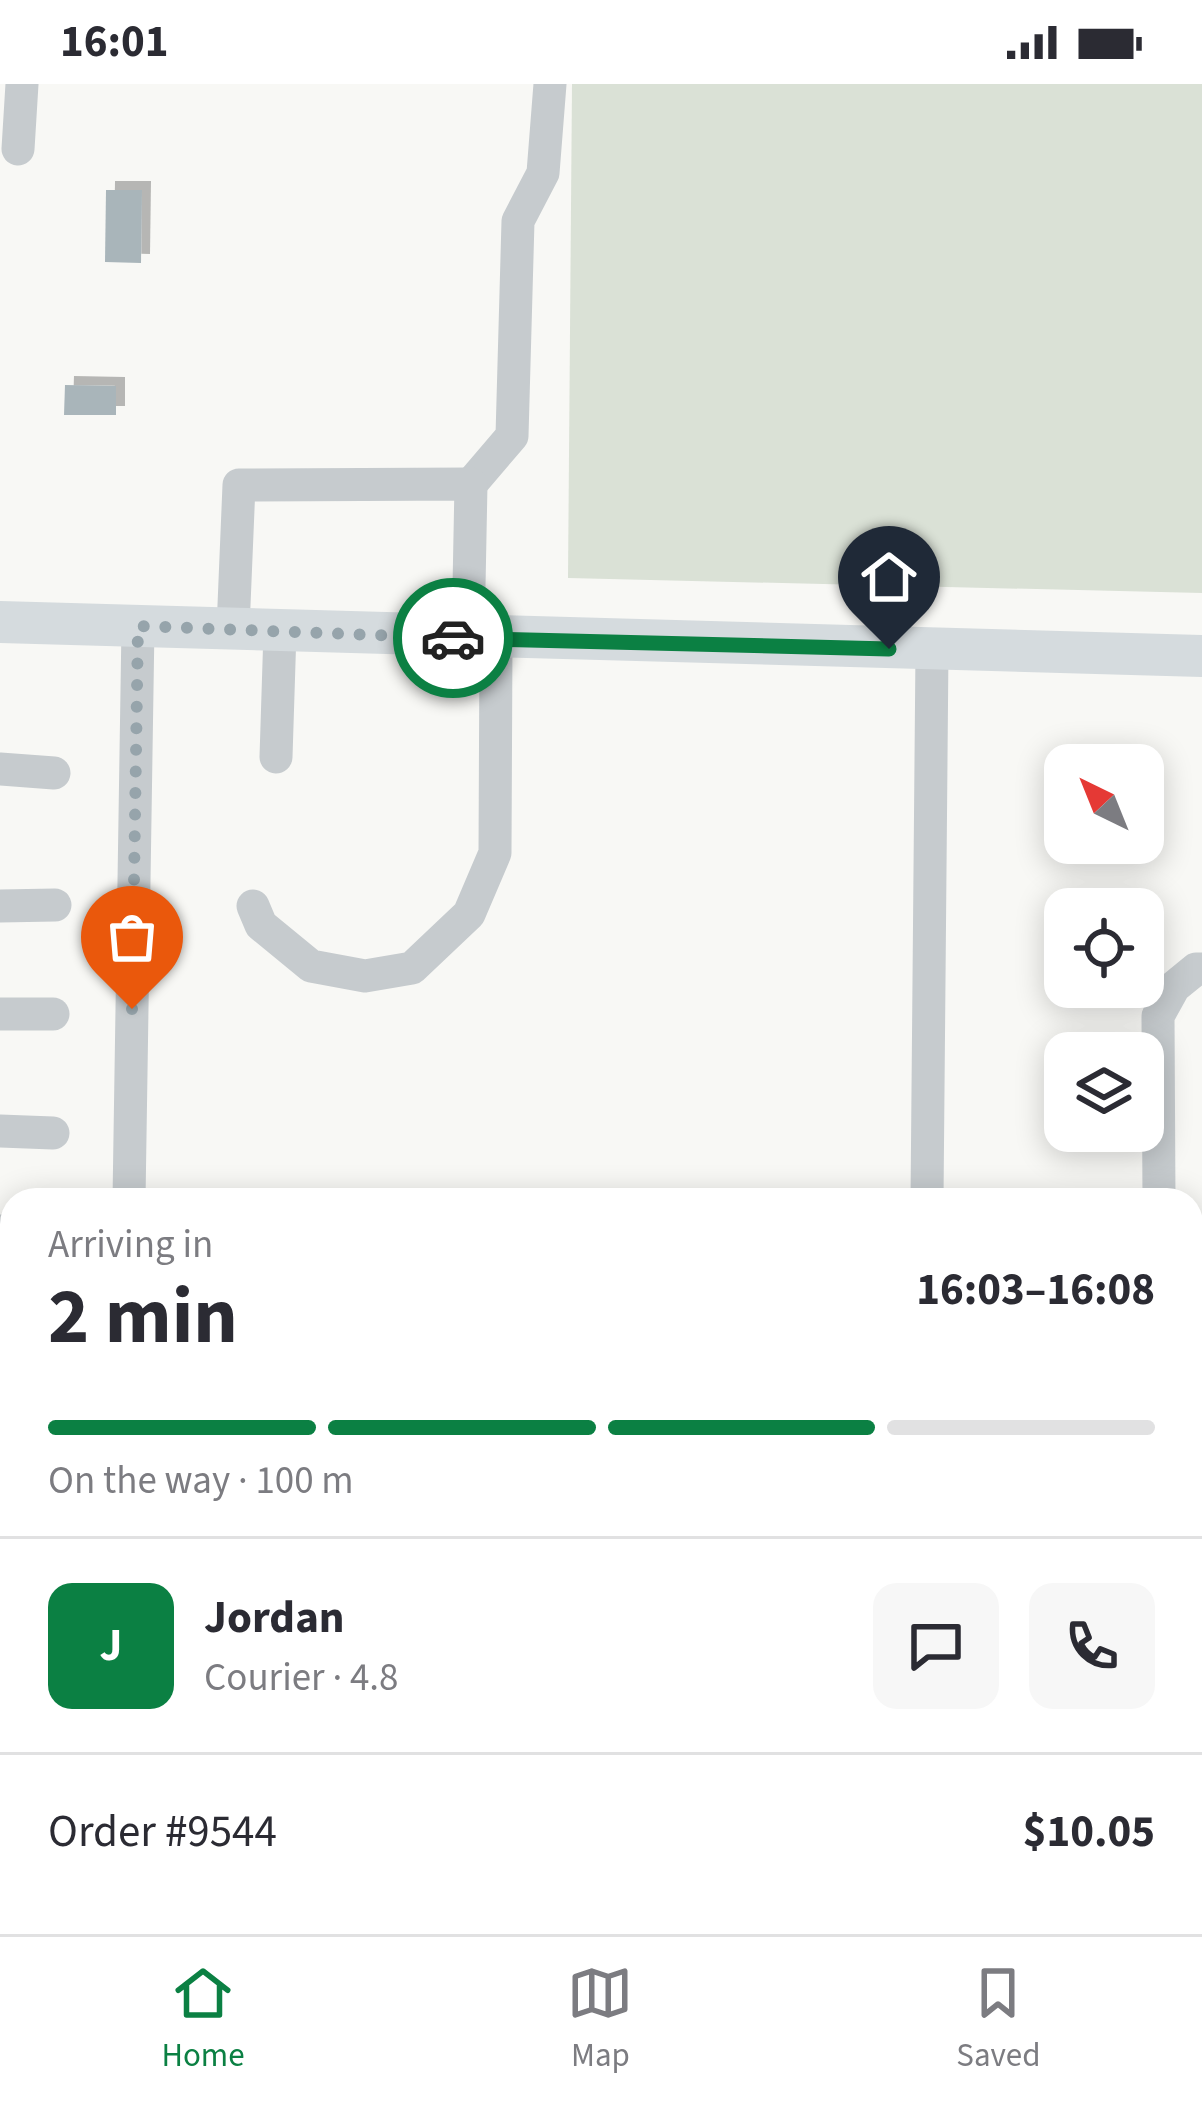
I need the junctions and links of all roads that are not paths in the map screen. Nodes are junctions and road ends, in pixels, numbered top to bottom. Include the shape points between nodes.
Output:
1 (22, 84) edge
2 (550, 84) edge
3 (18, 148) dead end
4 (471, 484) junction
5 (0, 622) edge
6 (138, 626) junction
7 (233, 629) junction
8 (280, 631) junction
9 (482, 639) junction
10 (932, 650) junction
11 (1202, 656) edge
12 (276, 757) dead end
13 (0, 770) edge
14 (54, 773) dead end
15 (55, 905) dead end
16 (0, 906) edge
17 (253, 906) dead end
18 (1202, 969) edge
19 (0, 1014) edge
20 (53, 1014) dead end
21 (0, 1131) edge
22 (53, 1133) dead end
23 (129, 1188) edge
24 (927, 1188) edge
25 (1159, 1188) edge

1 - 3 street
2 - 4 street via 543,173 518,221 512,436
4 - 7 street via 239,485
4 - 9 street
5 - 6 main road
6 - 7 main road
6 - 23 street
7 - 8 main road
8 - 9 main road
8 - 12 street
9 - 10 main road
9 - 17 street via 496,853 469,914 412,968 365,976 311,966 261,926
10 - 11 main road
10 - 24 street
13 - 14 street
15 - 16 street
18 - 25 street via 1174,987 1158,1016
19 - 20 street
21 - 22 street

